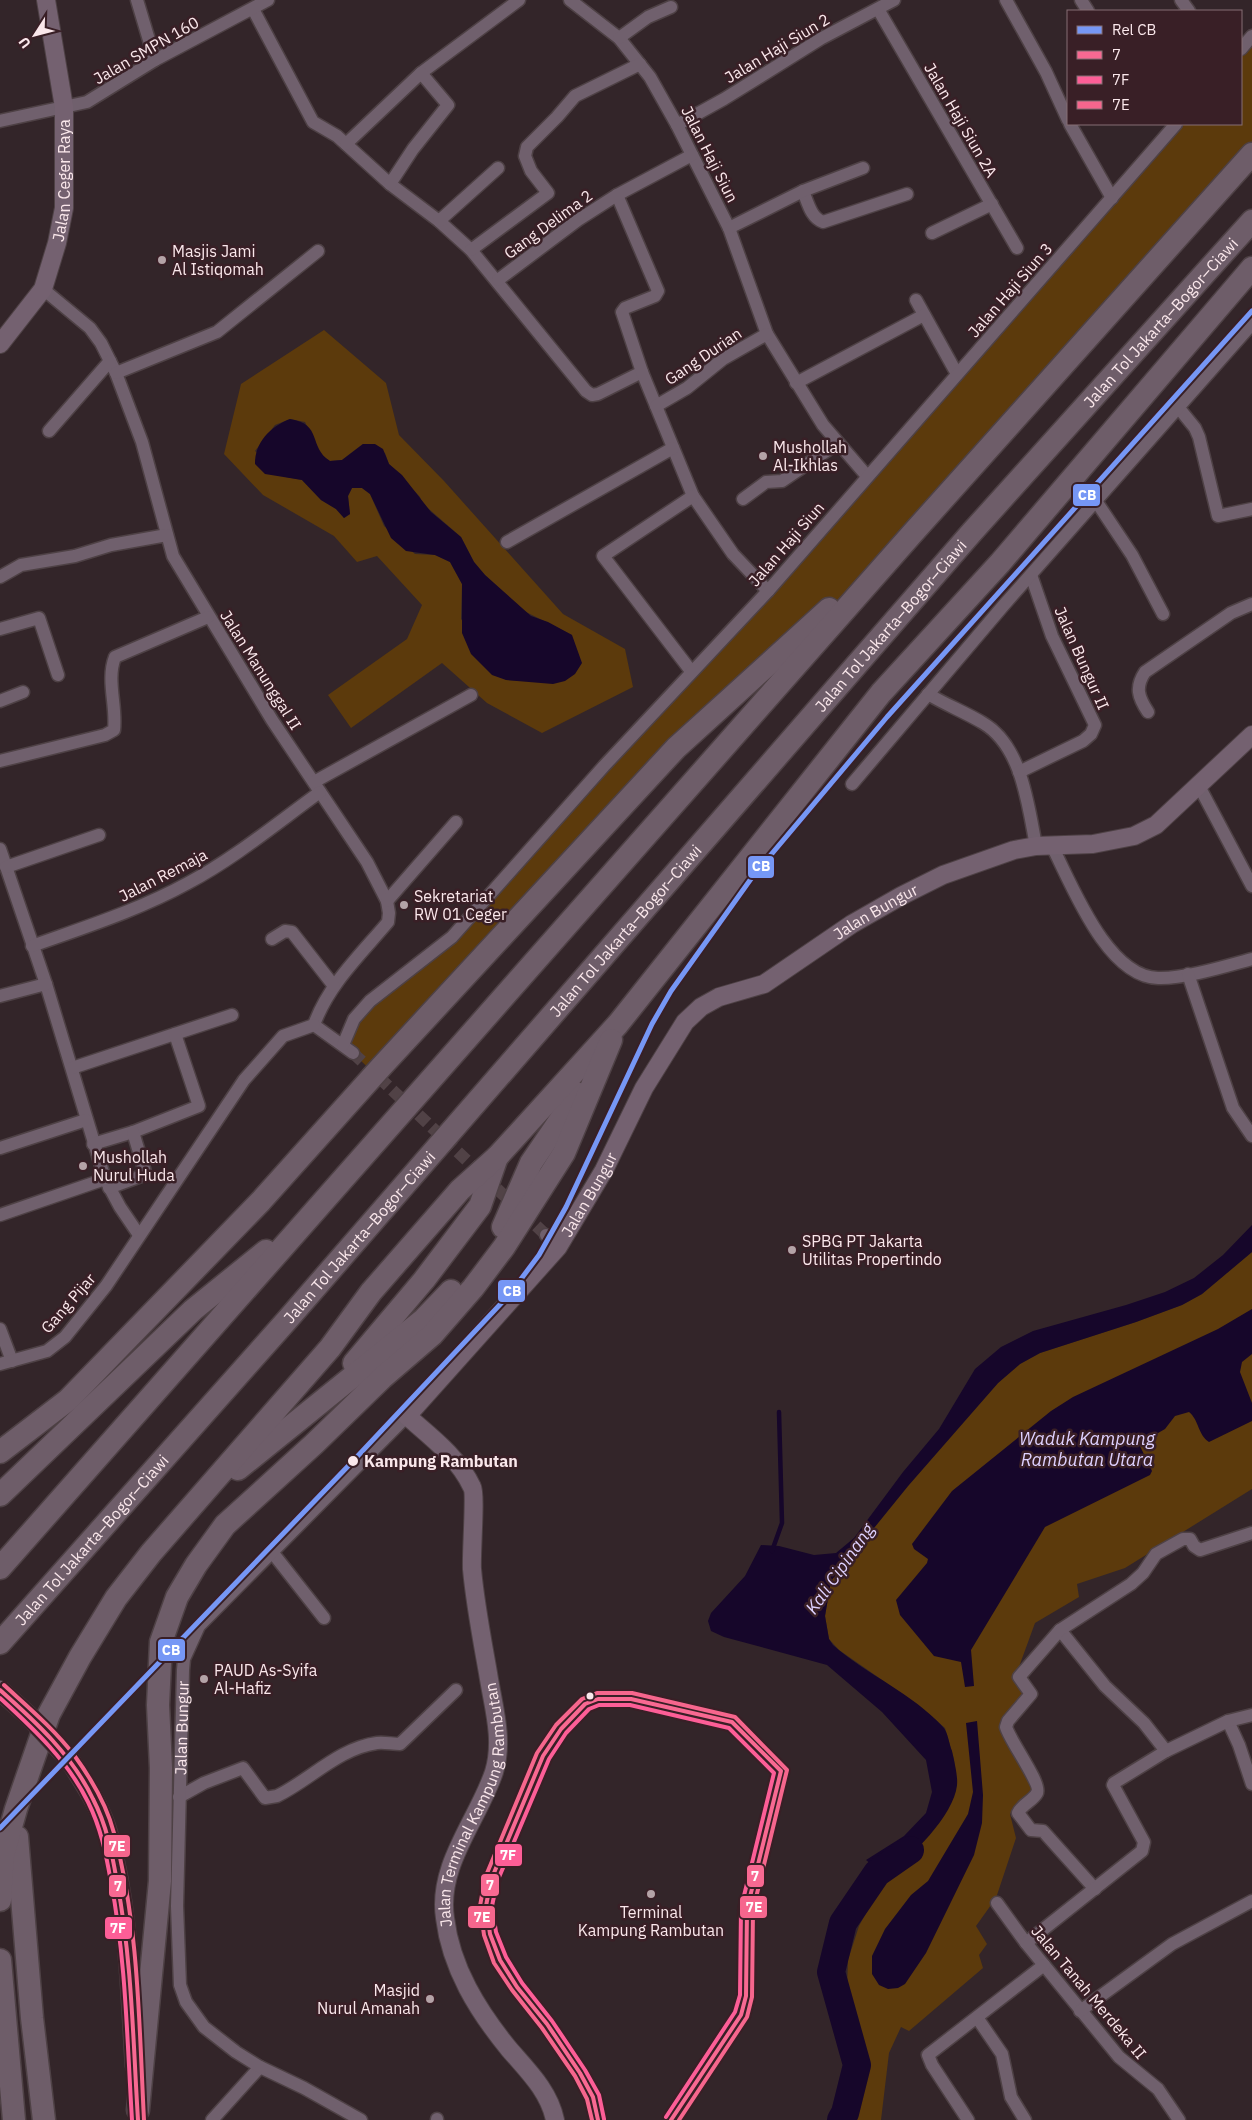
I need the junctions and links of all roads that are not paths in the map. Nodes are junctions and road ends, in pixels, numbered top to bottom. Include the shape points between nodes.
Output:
1 (46, 0) edge
2 (137, 0) edge
3 (268, 0) edge
4 (519, 0) edge
5 (570, 0) edge
6 (894, 0) edge
7 (1006, 0) edge
8 (671, 7) dead end
9 (253, 8) junction
10 (878, 9) junction
11 (1252, 36) edge
12 (619, 38) junction
13 (1242, 48) edge
14 (155, 60) junction
15 (640, 64) junction
16 (421, 73) junction
17 (64, 107) junction
18 (1067, 118) edge
19 (0, 121) edge
20 (677, 125) junction
21 (1071, 125) edge
22 (1175, 125) edge
23 (346, 144) junction
24 (1252, 154) edge
25 (692, 155) junction
26 (498, 168) dead end
27 (863, 168) dead end
28 (390, 184) junction
29 (804, 192) junction
30 (907, 194) dead end
31 (617, 195) junction
32 (1112, 198) junction
33 (992, 204) junction
34 (439, 221) junction
35 (1252, 221) edge
36 (729, 228) junction
37 (932, 233) dead end
38 (1017, 248) dead end
39 (471, 250) junction
40 (318, 251) dead end
41 (1252, 268) edge
42 (498, 280) junction
43 (43, 289) junction
44 (916, 300) dead end
45 (924, 315) junction
46 (1250, 331) edge
47 (767, 334) junction
48 (0, 344) edge
49 (110, 361) junction
50 (642, 372) junction
51 (116, 373) junction
52 (958, 374) junction
53 (796, 383) junction
54 (656, 406) junction
55 (1178, 407) junction
56 (49, 431) dead end
57 (838, 443) junction
58 (673, 448) junction
59 (866, 476) junction
60 (693, 496) junction
61 (743, 499) dead end
62 (1096, 502) junction
63 (1252, 508) edge
64 (911, 534) junction
65 (168, 535) junction
66 (507, 542) dead end
67 (1031, 575) junction
68 (0, 577) edge
69 (768, 591) junction
70 (1252, 604) edge
71 (1164, 614) dead end
72 (208, 616) junction
73 (0, 629) edge
74 (691, 671) junction
75 (58, 675) dead end
76 (23, 692) dead end
77 (928, 694) junction
78 (471, 695) dead end
79 (0, 701) edge
80 (1148, 712) dead end
81 (1252, 735) edge
82 (0, 761) edge
83 (1019, 772) junction
84 (852, 784) dead end
85 (1199, 786) junction
86 (317, 787) junction
87 (456, 822) dead end
88 (99, 835) dead end
89 (1044, 846) junction
90 (0, 849) edge
91 (6, 867) junction
92 (1252, 886) edge
93 (386, 901) junction
94 (272, 939) dead end
95 (32, 946) junction
96 (1252, 959) edge
97 (1188, 974) junction
98 (46, 984) junction
99 (334, 986) junction
100 (0, 996) edge
101 (232, 1015) dead end
102 (618, 1024) junction
103 (314, 1025) junction
104 (175, 1034) junction
105 (595, 1050) junction
106 (72, 1068) junction
107 (1247, 1118) edge
108 (86, 1120) junction
109 (133, 1132) junction
110 (1252, 1136) edge
111 (93, 1144) junction
112 (0, 1148) edge
113 (498, 1156) junction
114 (107, 1183) junction
115 (317, 1210) junction
116 (0, 1215) edge
117 (139, 1235) junction
118 (0, 1329) edge
119 (6, 1362) edge
120 (316, 1408) junction
121 (407, 1416) junction
122 (0, 1452) edge
123 (0, 1495) edge
124 (196, 1502) junction
125 (1252, 1533) edge
126 (272, 1552) junction
127 (0, 1568) edge
128 (324, 1618) dead end
129 (1060, 1630) junction
130 (0, 1644) edge
131 (0, 1690) edge
132 (456, 1690) dead end
133 (1252, 1715) edge
134 (1228, 1721) junction
135 (1166, 1751) junction
136 (1252, 1784) edge
137 (179, 1797) junction
138 (16, 1809) junction
139 (1095, 1889) junction
140 (0, 1900) edge
141 (1252, 1901) edge
142 (997, 1903) dead end
143 (1026, 1943) junction
144 (0, 1960) edge
145 (1044, 1965) junction
146 (1080, 2011) junction
147 (978, 2019) junction
148 (260, 2067) junction
149 (138, 2115) edge
150 (14, 2120) edge
151 (44, 2120) edge
152 (212, 2120) edge
153 (361, 2120) edge
154 (555, 2120) edge
155 (968, 2120) edge
156 (1025, 2120) edge
157 (1180, 2120) edge

1 - 17 street, Jalan Ceger Raya
2 - 14 street
3 - 9 street, Jalan SMPN 160
4 - 16 street
5 - 12 street, Jalan Haji Siun
6 - 10 street, Jalan Haji Siun 2
7 - 18 street
8 - 12 street via 648,17
9 - 14 street, Jalan SMPN 160
9 - 23 street via 313,122
10 - 20 street, Jalan Haji Siun 2 via 822,38
10 - 33 street, Jalan Haji Siun 2A
11 - 13 street
12 - 15 street, Jalan Haji Siun
14 - 17 street, Jalan SMPN 160 via 87,102
15 - 20 street, Jalan Haji Siun
15 - 39 street via 575,96 527,147 525,156 548,193
16 - 23 street
16 - 28 street via 448,105
17 - 19 street, Jalan SMPN 160
17 - 43 street, Jalan Ceger Raya via 64,208
20 - 25 street, Jalan Haji Siun
21 - 32 street
22 - 32 street, Jalan Haji Siun 3
23 - 28 street
24 - 64 highway
25 - 31 street, Gang Delima 2
25 - 36 street, Jalan Haji Siun
26 - 34 street
27 - 29 street
28 - 34 street
29 - 30 street via 813,214 824,222
29 - 36 street
31 - 42 street, Gang Delima 2
31 - 50 street via 658,291 655,296 622,312
32 - 52 street, Jalan Haji Siun 3
33 - 37 street
33 - 38 street, Jalan Haji Siun 2A
34 - 39 street
35 - 130 highway, Jalan Tol Jakarta–Bogor–Ciawi via 965,540 288,1319
36 - 47 street, Jalan Haji Siun
39 - 42 street
40 - 51 street via 217,332
41 - 102 highway via 1000,562 881,693
42 - 50 street via 592,395
43 - 48 street, Jalan Ceger Raya
43 - 49 street, Jalan Manunggal II via 90,328
44 - 45 street
45 - 52 street
45 - 53 street
46 - 55 street
47 - 53 street, Jalan Haji Siun
47 - 54 street, Gang Durian
49 - 51 street, Jalan Manunggal II
49 - 56 street
50 - 54 street
51 - 65 street, Jalan Manunggal II via 142,442
52 - 59 street, Jalan Haji Siun 3
53 - 57 street, Jalan Haji Siun
54 - 58 street
55 - 62 street
55 - 63 street via 1199,437 1218,516
57 - 59 street, Jalan Haji Siun
57 - 61 street via 782,481 766,482
58 - 60 street
58 - 66 street
59 - 69 street, Jalan Haji Siun
60 - 69 street via 732,554
60 - 74 street via 603,556
62 - 67 street
62 - 71 street via 1132,555
64 - 115 highway
64 - 122 highway via 676,748 261,1201 68,1400
65 - 68 street via 111,544 75,556 21,565
65 - 72 street, Jalan Manunggal II via 174,556
67 - 77 street
67 - 83 street, Jalan Bungur II via 1052,636 1095,725 1083,741
69 - 74 street, Jalan Haji Siun
70 - 80 street via 1231,613 1145,672 1138,682 1138,691
72 - 82 street via 115,657 111,667 114,730
72 - 86 street, Jalan Manunggal II
73 - 75 street via 39,618
74 - 103 street, Jalan Haji Siun via 452,937 370,1001 354,1018 348,1049
76 - 79 street
77 - 83 street via 997,734
77 - 84 street
78 - 86 street, Jalan Remaja
81 - 85 street, Jalan Bungur
83 - 89 street
85 - 89 street, Jalan Bungur via 1156,825 1134,836 1093,844
85 - 92 street
86 - 93 street, Jalan Manunggal II via 366,862
86 - 95 street, Jalan Remaja via 220,864 188,883 126,912
87 - 93 street
88 - 91 street
89 - 97 street via 1106,945 1123,964 1140,975 1158,978
89 - 121 street, Jalan Bungur via 1014,850 943,876 852,924 764,984 719,997 701,1007 685,1022 644,1088 604,1170 552,1241
90 - 91 street
91 - 95 street
93 - 99 street, Jalan Manunggal II via 388,922
94 - 99 street via 286,931 292,932
95 - 98 street
96 - 97 street
97 - 107 street via 1233,1108
98 - 100 street
98 - 106 street
99 - 103 street, Jalan Manunggal II via 321,1004
101 - 104 street
102 - 105 highway
102 - 149 highway via 564,1152 504,1247 473,1288 432,1335 225,1525 177,1597 161,1642 158,1705 160,1881
103 - 117 street, Gang Pijar via 283,1036 244,1080
104 - 106 street
104 - 109 street via 199,1106
105 - 113 highway
105 - 120 highway via 571,1104 531,1163 504,1226 464,1277 424,1319
106 - 108 street
107 - 110 street
108 - 111 street
108 - 112 street
109 - 111 street
109 - 114 street via 144,1175
111 - 114 street
113 - 120 highway via 480,1206 424,1280
113 - 124 highway via 460,1190 371,1292 330,1348
114 - 116 street
114 - 117 street
115 - 123 highway via 193,1310
115 - 127 highway
117 - 119 street, Gang Pijar via 106,1286 65,1337 47,1351
118 - 119 street
120 - 124 highway
121 - 126 street, Jalan Bungur
121 - 154 street, Jalan Terminal Kampung Rambutan via 446,1450 474,1490 472,1569 499,1732 494,1772 452,1863 444,1916 462,1978 480,2011 539,2083 553,2109
124 - 138 highway via 116,1598 80,1657 49,1714
125 - 129 street via 1200,1550 1187,1538 1175,1543 1153,1557 1131,1584
126 - 128 street
126 - 137 street, Jalan Bungur via 199,1626 185,1656
129 - 135 street via 1105,1686 1144,1723
129 - 139 street via 1019,1677 1032,1694 1008,1721 1006,1728 1038,1785 1038,1793 1018,1813 1031,1830 1043,1831
131 - 149 main road, bridge via 69,1759 93,1798 108,1833 128,1950
132 - 137 street via 400,1744 378,1742 363,1746 277,1796 266,1798 243,1768
133 - 134 street
134 - 135 street
134 - 136 street
135 - 139 street via 1113,1784 1144,1847
137 - 148 street, Jalan Bungur via 177,1906 180,1985 186,2002 204,2027
138 - 140 highway via 3,1855
138 - 151 highway via 28,1980
139 - 143 street
141 - 146 street via 1172,1944
142 - 143 street, Jalan Tanah Merdeka II
143 - 145 street, Jalan Tanah Merdeka II
144 - 150 highway
145 - 146 street, Jalan Tanah Merdeka II
145 - 147 street
146 - 157 street, Jalan Tanah Merdeka II via 1119,2057 1158,2089
147 - 155 street via 928,2056
147 - 156 street via 1002,2054 1011,2097
148 - 152 street
148 - 153 street, Jalan Bungur

